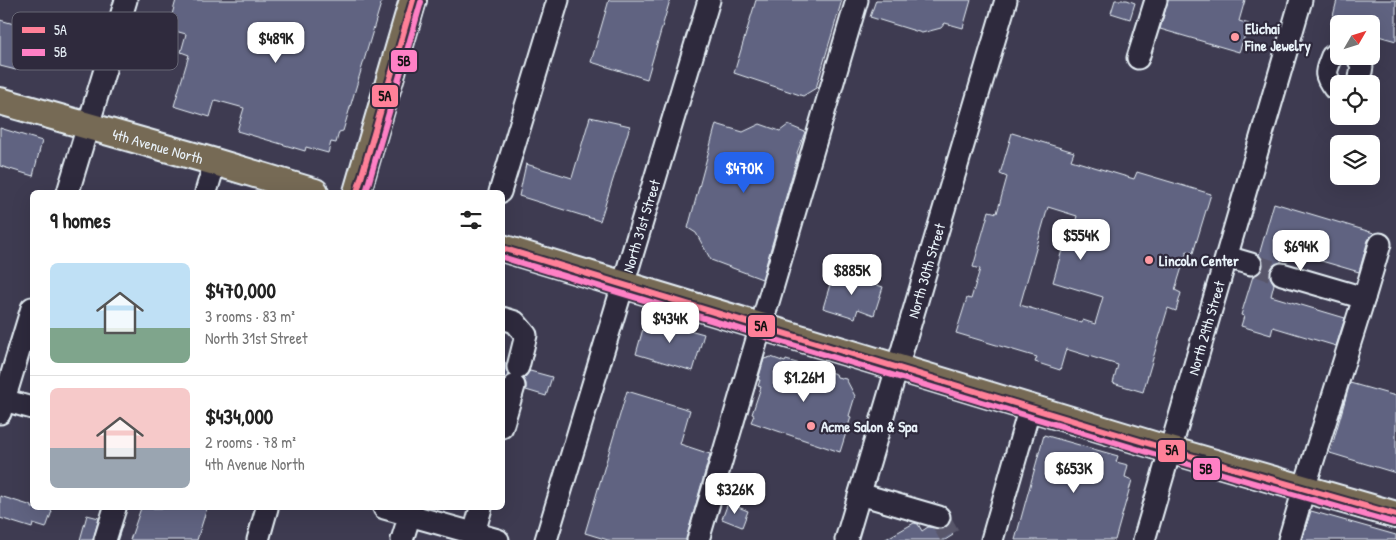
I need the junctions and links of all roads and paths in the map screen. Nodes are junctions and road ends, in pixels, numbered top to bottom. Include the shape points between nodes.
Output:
1 (126, 0) edge
2 (412, 0) edge
3 (558, 0) edge
4 (709, 0) edge
5 (857, 0) edge
6 (1006, 0) edge
7 (1156, 0) edge
8 (1301, 0) edge
9 (122, 12) edge
10 (1138, 58) dead end
11 (1330, 61) edge
12 (105, 70) edge
13 (1330, 82) edge
14 (0, 101) edge
15 (89, 126) junction
16 (215, 162) junction
17 (69, 190) edge
18 (207, 190) edge
19 (307, 190) edge
20 (358, 190) edge
21 (501, 190) edge
22 (1380, 244) dead end
23 (505, 249) edge
24 (1227, 257) junction
25 (1251, 264) tunnel mouth
26 (1282, 274) tunnel mouth
27 (623, 286) junction
28 (1364, 298) junction
29 (30, 314) edge
30 (505, 319) edge
31 (761, 326) junction
32 (898, 367) junction
33 (1, 404) edge
34 (1030, 407) junction
35 (30, 408) edge
36 (505, 416) edge
37 (1170, 450) junction
38 (1304, 489) junction
39 (859, 497) junction
40 (114, 510) edge
41 (267, 510) edge
42 (480, 510) edge
43 (411, 511) edge
44 (1396, 515) edge
45 (935, 520) tunnel mouth
46 (474, 533) junction
47 (106, 540) edge
48 (258, 540) edge
49 (402, 540) edge
50 (498, 540) edge
51 (546, 540) edge
52 (698, 540) edge
53 (846, 540) edge
54 (992, 540) edge
55 (1144, 540) edge
56 (1290, 540) edge

1 - 9 street
2 - 20 main road
3 - 21 street
4 - 27 street, North 31st Street
5 - 31 street
6 - 32 street, North 30th Street
7 - 10 street
8 - 24 street, North 29th Street
11 - 13 street via 1325,73
12 - 15 street
14 - 15 main road, 4th Avenue North
15 - 16 main road, 4th Avenue North
15 - 17 street
16 - 18 street
16 - 19 main road, 4th Avenue North
22 - 28 street
23 - 27 main road
24 - 25 street
24 - 37 street, North 29th Street
26 - 28 street
27 - 31 main road
27 - 51 street, North 31st Street
28 - 38 street
29 - 33 street
30 - 36 street via 515,322 526,335
31 - 32 main road
31 - 52 street
32 - 34 main road
32 - 39 street, North 30th Street
33 - 35 street
34 - 37 main road
34 - 54 street
37 - 38 main road
37 - 55 street, North 29th Street
38 - 44 main road
38 - 56 street
39 - 45 street
39 - 53 street, North 30th Street
40 - 47 street
41 - 48 street
42 - 46 street
43 - 46 street
43 - 49 street
46 - 50 street

